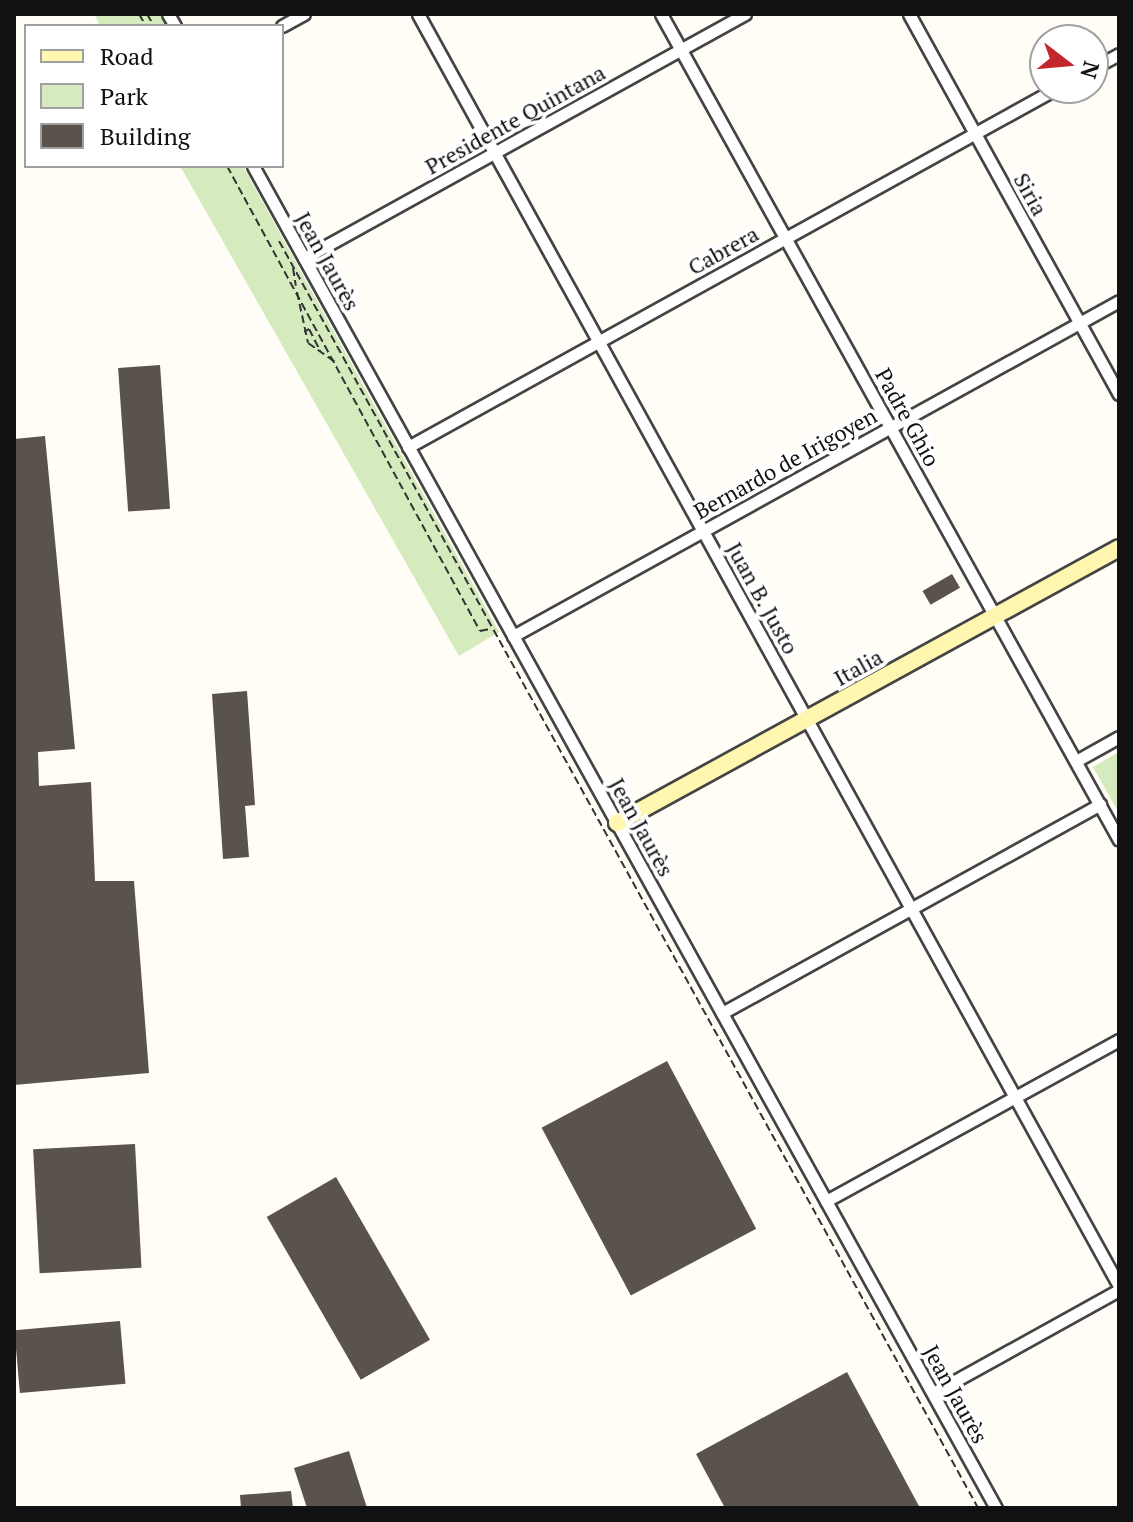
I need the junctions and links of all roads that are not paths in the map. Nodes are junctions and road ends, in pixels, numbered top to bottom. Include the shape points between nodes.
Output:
1 (304, 14) edge
2 (418, 14) edge
3 (661, 14) edge
4 (745, 14) edge
5 (909, 14) edge
6 (284, 25) edge
7 (681, 50) junction
8 (1029, 104) edge
9 (975, 134) junction
10 (495, 153) junction
11 (254, 168) edge
12 (786, 238) junction
13 (304, 258) junction
14 (1119, 301) edge
15 (1080, 323) junction
16 (599, 341) junction
17 (1119, 394) edge
18 (891, 427) junction
19 (408, 447) junction
20 (704, 531) junction
21 (1119, 548) edge
22 (996, 616) junction
23 (513, 636) junction
24 (808, 719) junction
25 (1119, 737) edge
26 (1076, 761) junction
27 (1100, 804) junction
28 (617, 823) junction
29 (1119, 840) edge
30 (911, 908) junction
31 (722, 1013) junction
32 (1119, 1040) edge
33 (1015, 1097) junction
34 (826, 1201) junction
35 (1119, 1288) edge
36 (933, 1393) junction
37 (996, 1508) edge

1 - 6 street
2 - 10 street, Juan B. Justo
3 - 7 street, Padre Ghio
4 - 7 street, Presidente Quintana
5 - 9 street, Siria
7 - 10 street, Presidente Quintana
7 - 12 street, Padre Ghio
8 - 9 street, Cabrera
9 - 12 street, Cabrera
9 - 15 street, Siria
10 - 13 street, Presidente Quintana
10 - 16 street, Juan B. Justo
11 - 13 street, Jean Jaurès
12 - 16 street, Cabrera
12 - 18 street, Padre Ghio
13 - 19 street, Jean Jaurès
14 - 15 street, Bernardo de Irigoyen
15 - 17 street, Siria
15 - 18 street, Bernardo de Irigoyen
16 - 19 street, Cabrera
16 - 20 street, Juan B. Justo
18 - 20 street, Bernardo de Irigoyen
18 - 22 street, Padre Ghio
19 - 23 street, Jean Jaurès
20 - 23 street, Bernardo de Irigoyen
20 - 24 street, Juan B. Justo
21 - 22 street, Italia
22 - 24 street, Italia
22 - 26 street, Padre Ghio
23 - 28 street, Jean Jaurès
24 - 28 street, Italia
24 - 30 street, Juan B. Justo
25 - 26 street
26 - 27 street, Padre Ghio
27 - 29 street, Padre Ghio
27 - 30 street
28 - 31 street, Jean Jaurès
30 - 31 street
30 - 33 street, Juan B. Justo
31 - 34 street, Jean Jaurès
32 - 33 street
33 - 34 street
33 - 35 street, Juan B. Justo
34 - 36 street, Jean Jaurès
35 - 36 street
36 - 37 street, Jean Jaurès

